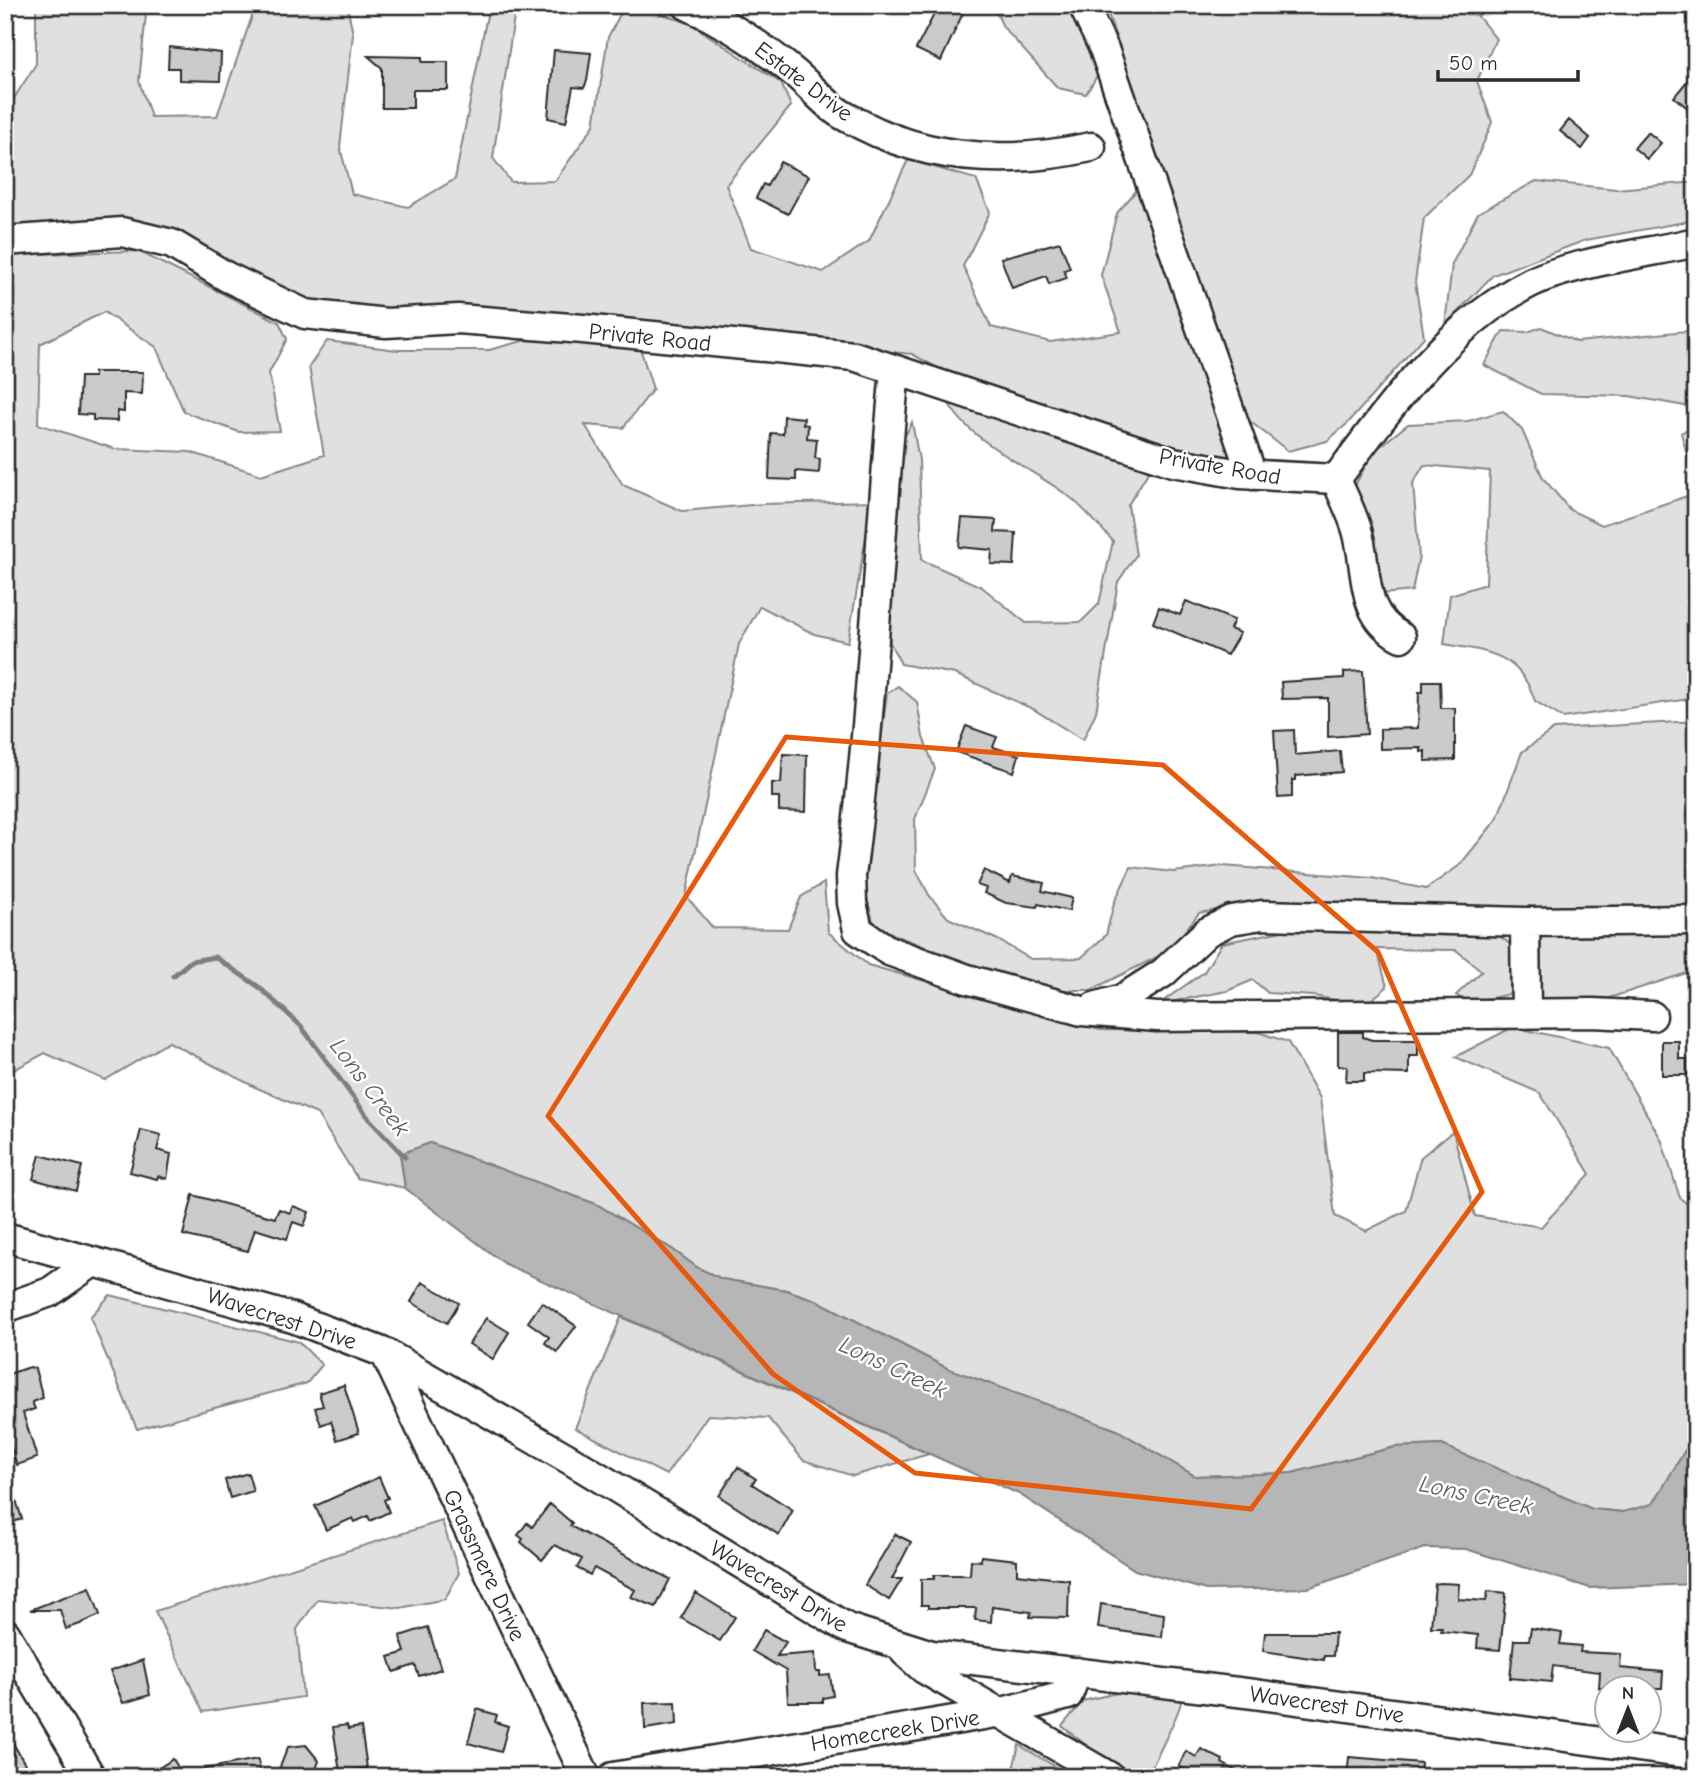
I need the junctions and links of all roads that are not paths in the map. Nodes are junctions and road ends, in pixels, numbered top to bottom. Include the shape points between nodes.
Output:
1 (687, 5) edge
2 (1083, 5) edge
3 (1091, 147) dead end
4 (5, 241) edge
5 (1696, 242) edge
6 (895, 370) junction
7 (1252, 475) junction
8 (1336, 479) junction
9 (1401, 636) dead end
10 (1696, 920) edge
11 (1525, 922) junction
12 (1082, 1011) junction
13 (1526, 1014) junction
14 (1652, 1016) dead end
15 (5, 1237) edge
16 (93, 1262) junction
17 (5, 1308) edge
18 (385, 1353) junction
19 (5, 1633) edge
20 (895, 1644) junction
21 (1077, 1672) junction
22 (1002, 1712) junction
23 (1696, 1755) edge
24 (91, 1777) edge
25 (586, 1777) edge
26 (613, 1777) edge
27 (1110, 1777) edge

1 - 3 street, Estate Drive via 726,25 791,70 836,111 915,147 987,158 1045,157
2 - 7 street via 1104,49
4 - 6 street, Private Road via 122,232 172,244 227,277 306,314 386,323 458,319 583,329 855,356
5 - 8 street via 1531,282 1497,304 1437,356 1373,426
6 - 7 street, Private Road via 1173,462
6 - 12 street via 876,640 851,876 858,930 889,951 967,979
7 - 8 street, Private Road
8 - 9 street via 1357,531 1374,614
10 - 11 street
11 - 12 street via 1262,915 1231,920 1207,932 1163,973 1122,999
11 - 13 street
12 - 13 street via 1157,1017
13 - 14 street
15 - 16 street, Wavecrest Drive
16 - 17 street via 50,1292
16 - 18 street, Wavecrest Drive via 293,1318
18 - 20 street, Wavecrest Drive via 847,1628
18 - 25 street, Grassmere Drive
19 - 24 street
20 - 21 street, Wavecrest Drive via 932,1655
20 - 22 street via 924,1669
21 - 22 street, Homecreek Drive via 1068,1695
21 - 23 street, Wavecrest Drive
22 - 26 street, Homecreek Drive
22 - 27 street

